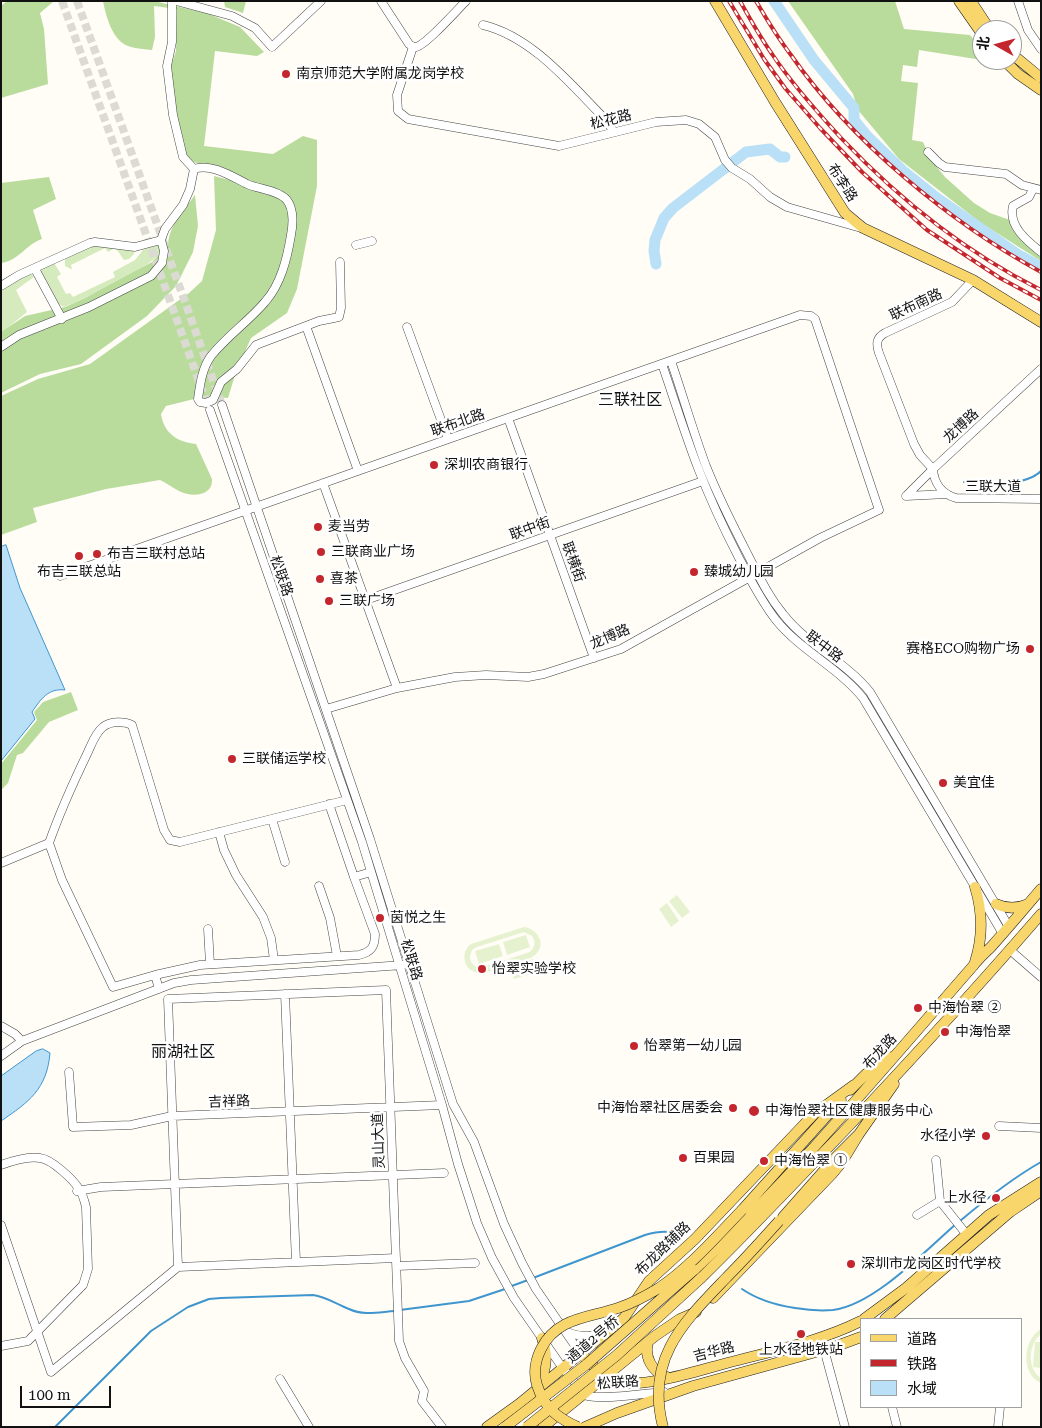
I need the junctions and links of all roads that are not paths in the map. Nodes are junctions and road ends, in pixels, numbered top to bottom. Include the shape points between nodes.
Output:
1 (172, 1) edge
2 (176, 1) edge
3 (321, 1) edge
4 (381, 1) edge
5 (466, 1) edge
6 (715, 1) edge
7 (959, 1) edge
8 (970, 1) edge
9 (1018, 1) edge
10 (972, 20) edge
11 (983, 20) edge
12 (483, 25) dead end
13 (413, 47) junction
14 (1041, 49) edge
15 (1022, 62) edge
16 (1014, 70) edge
17 (1041, 78) edge
18 (1041, 90) edge
19 (614, 132) junction
20 (928, 152) dead end
21 (194, 169) junction
22 (1037, 190) edge
23 (863, 228) junction
24 (161, 240) junction
25 (372, 241) dead end
26 (356, 245) dead end
27 (1041, 252) edge
28 (340, 262) dead end
29 (36, 269) junction
30 (973, 280) junction
31 (1, 286) edge
32 (62, 319) junction
33 (1041, 322) edge
34 (306, 326) junction
35 (407, 327) dead end
36 (1, 347) edge
37 (879, 353) joint
38 (671, 361) junction
39 (662, 364) junction
40 (1041, 369) edge
41 (222, 405) tunnel mouth
42 (210, 410) tunnel mouth
43 (508, 418) junction
44 (448, 440) junction
45 (933, 469) junction
46 (358, 471) junction
47 (703, 481) junction
48 (323, 483) junction
49 (947, 494) junction
50 (1041, 499) edge
51 (257, 507) junction
52 (879, 510) joint
53 (245, 511) junction
54 (550, 535) junction
55 (757, 573) junction
56 (60, 576) dead end
57 (749, 577) junction
58 (366, 600) junction
59 (594, 658) junction
60 (397, 688) junction
61 (326, 709) junction
62 (347, 800) junction
63 (329, 804) junction
64 (272, 819) junction
65 (219, 832) junction
66 (49, 843) junction
67 (285, 862) dead end
68 (1, 863) edge
69 (371, 872) junction
70 (354, 877) junction
71 (319, 886) dead end
72 (975, 887) junction
73 (1041, 889) edge
74 (1029, 903) junction
75 (996, 904) junction
76 (1041, 914) edge
77 (208, 929) dead end
78 (1006, 930) junction
79 (1010, 950) junction
80 (336, 956) junction
81 (274, 960) junction
82 (975, 963) junction
83 (210, 964) junction
84 (410, 965) junction
85 (400, 966) junction
86 (155, 975) junction
87 (1041, 977) edge
88 (159, 989) junction
89 (285, 994) junction
90 (1, 1026) edge
91 (22, 1042) junction
92 (904, 1046) junction
93 (1, 1056) edge
94 (906, 1064) junction
95 (69, 1072) dead end
96 (854, 1085) junction
97 (442, 1105) junction
98 (390, 1108) junction
99 (290, 1112) junction
100 (172, 1116) junction
101 (999, 1126) dead end
102 (1041, 1128) edge
103 (859, 1134) junction
104 (936, 1160) dead end
105 (1, 1165) edge
106 (444, 1173) dead end
107 (393, 1176) junction
108 (292, 1180) junction
109 (1041, 1182) edge
110 (175, 1184) junction
111 (78, 1191) junction
112 (1041, 1191) edge
113 (940, 1201) junction
114 (917, 1216) dead end
115 (1, 1225) edge
116 (739, 1234) junction
117 (967, 1236) junction
118 (296, 1262) junction
119 (397, 1262) junction
120 (475, 1263) dead end
121 (178, 1267) junction
122 (865, 1318) edge
123 (886, 1318) edge
124 (860, 1321) edge
125 (564, 1330) junction
126 (38, 1332) junction
127 (605, 1333) junction
128 (860, 1337) edge
129 (542, 1338) junction
130 (648, 1342) junction
131 (1, 1346) edge
132 (824, 1349) junction
133 (580, 1353) junction
134 (562, 1367) junction
135 (606, 1377) junction
136 (280, 1378) dead end
137 (673, 1378) junction
138 (693, 1386) junction
139 (532, 1393) junction
140 (585, 1395) junction
141 (892, 1408) edge
142 (1000, 1408) edge
143 (309, 1427) edge
144 (442, 1427) edge
145 (487, 1427) edge
146 (505, 1427) edge
147 (527, 1427) edge
148 (543, 1427) edge
149 (578, 1427) edge
150 (584, 1427) edge
151 (663, 1427) edge
152 (845, 1427) edge
153 (897, 1427) edge
154 (998, 1427) edge

1 - 21 street via 172,42 167,66 173,115 183,157
2 - 3 street via 232,16 255,28 272,47
4 - 13 street
5 - 13 street via 432,35
6 - 23 main road, 布李路 via 845,213
7 - 10 main road
8 - 11 main road
9 - 14 street via 1028,30
12 - 19 street via 511,35 538,53 606,120
13 - 19 street, 松花路 via 397,95 398,111 408,119 559,146
15 - 17 main road
16 - 18 main road
19 - 23 street, 松花路 via 656,122 686,120 699,124 715,137 732,168 750,179 770,198 786,207
20 - 22 street via 938,163 951,169 1006,174
21 - 24 street via 190,190
21 - 34 street via 205,166 281,195 287,200 293,217 286,260 277,285 266,301 211,357 201,380 200,402 213,400 221,382 237,369 256,345
22 - 27 street via 1013,206 1012,215 1021,235
23 - 30 main road, 布李路
24 - 29 street via 135,248 90,243
24 - 32 street via 164,257 151,276
25 - 26 street
28 - 34 street via 340,314 336,319
29 - 31 street
29 - 32 street
30 - 33 main road, 布李路
30 - 37 street, 联布南路 via 952,302 880,336 877,342
32 - 36 street via 19,335
34 - 46 street
35 - 44 street
37 - 45 street, 三联大道 via 914,444
38 - 39 street, 联布北路
38 - 52 street, 联布北路 via 800,315 811,316 818,324
38 - 55 street, 联中路 via 706,464
39 - 43 street, 联布北路
39 - 47 street, 联中路
40 - 45 street, 龙博路
41 - 51 street, 松联路
42 - 53 street, 松联路
43 - 44 street, 联布北路
43 - 54 street, 联横街
44 - 46 street, 联布北路
45 - 49 street, 三联大道 via 937,483
45 - 49 street, 龙博路 via 906,496
46 - 48 street, 联布北路
47 - 54 street, 联中街
47 - 57 street, 联中路
48 - 51 street, 联布北路
48 - 58 street
49 - 50 street, 三联大道 via 960,499
51 - 53 street, 联布北路
51 - 61 street, 松联路
52 - 55 street, 龙博路
53 - 56 street, 联布北路
53 - 62 street, 松联路
54 - 58 street, 联中街
54 - 59 street, 联横街
55 - 57 street, 龙博路
55 - 75 street, 联中路 via 792,625 849,670 870,692
57 - 59 street, 龙博路 via 621,648
57 - 72 street, 联中路 via 785,631 844,677 863,698
58 - 60 street
59 - 60 street, 龙博路 via 536,676 466,676
60 - 61 street, 龙博路
61 - 84 street, 松联路
62 - 63 street
62 - 69 street, 松联路
63 - 64 street
63 - 70 street
64 - 65 street
64 - 67 street
65 - 66 street via 180,842 170,840 164,830 132,725 121,722 103,726 97,735 71,787
65 - 81 street via 236,875 263,917 271,938
66 - 68 street
66 - 86 street via 62,880 113,987
69 - 70 street
69 - 85 street, 松联路
70 - 80 street via 375,942 368,953
71 - 80 street via 330,918
72 - 78 street, 联中路
72 - 82 main road via 982,925
73 - 74 main road, 布龙路
74 - 75 main road via 1015,908
74 - 78 main road, 布龙路
75 - 78 street, 联中路
76 - 79 main road, 布龙路
77 - 83 street
78 - 82 main road, 布龙路
79 - 87 street
79 - 94 main road, 布龙路
80 - 81 street
81 - 83 street
82 - 92 main road, 布龙路
83 - 86 street
84 - 85 street
84 - 125 street, 松联路 via 453,1104 474,1142 522,1263
85 - 88 street via 191,980
85 - 97 street, 松联路
86 - 88 street
88 - 91 street
89 - 98 street, 灵山大道 via 386,990
89 - 99 street
89 - 100 street via 168,999
90 - 91 street
91 - 93 street
92 - 96 main road
92 - 116 main road, 布龙路
94 - 103 main road
94 - 116 main road, 布龙路
95 - 100 street, 吉祥路 via 73,1127 131,1125
96 - 127 main road, 布龙路辅路 via 814,1114 695,1239 649,1281 628,1314
96 - 149 main road, bridge via 742,1210 660,1287 620,1307 570,1321 547,1339 536,1361 535,1380 544,1402 554,1413
97 - 98 street, 吉祥路
97 - 129 street, 松联路 via 484,1241 514,1298
98 - 99 street, 吉祥路
98 - 107 street, 灵山大道
99 - 100 street, 吉祥路
99 - 108 street
100 - 110 street
101 - 102 street
103 - 130 main road via 832,1174 730,1282 704,1306
103 - 151 main road, bridge via 702,1302 678,1332 665,1359 661,1377 659,1398
104 - 113 street
105 - 111 street via 31,1158 46,1159 71,1180
106 - 107 street
107 - 108 street
107 - 119 street, 灵山大道
108 - 110 street
108 - 118 street
109 - 117 main road, 吉华路 via 989,1215
110 - 111 street
110 - 121 street
111 - 126 street via 86,1207 86,1278 78,1292
112 - 123 main road via 1010,1212
113 - 114 street
113 - 117 street
115 - 126 street
116 - 146 main road, 通道2号桥, bridge via 587,1364
116 - 147 main road, 通道2号桥, bridge via 702,1278 617,1354
117 - 122 main road, 吉华路
118 - 119 street
118 - 121 street
119 - 120 street
119 - 144 street, 灵山大道 via 399,1341 424,1391 422,1401
121 - 126 street via 51,1372
124 - 137 main road, 吉华路 via 820,1337
125 - 127 street via 584,1336
125 - 133 street, 松联路
126 - 131 street via 28,1341
127 - 133 main road, 布龙路辅路
128 - 132 main road, 吉华路
129 - 134 street, 松联路
129 - 139 main road via 546,1352 545,1367
130 - 135 main road
130 - 137 main road via 647,1354 653,1368
132 - 138 main road, 吉华路
132 - 152 street
133 - 134 main road, 布龙路辅路
133 - 135 main road, 吉华路
134 - 139 main road, 布龙路辅路
134 - 140 street, 松联路
135 - 137 main road, 吉华路 via 630,1383
135 - 140 main road
136 - 143 street
138 - 140 street, 松联路 via 664,1392
138 - 150 main road, 吉华路
139 - 145 main road, 布龙路辅路
140 - 148 main road
141 - 153 street
142 - 154 street

